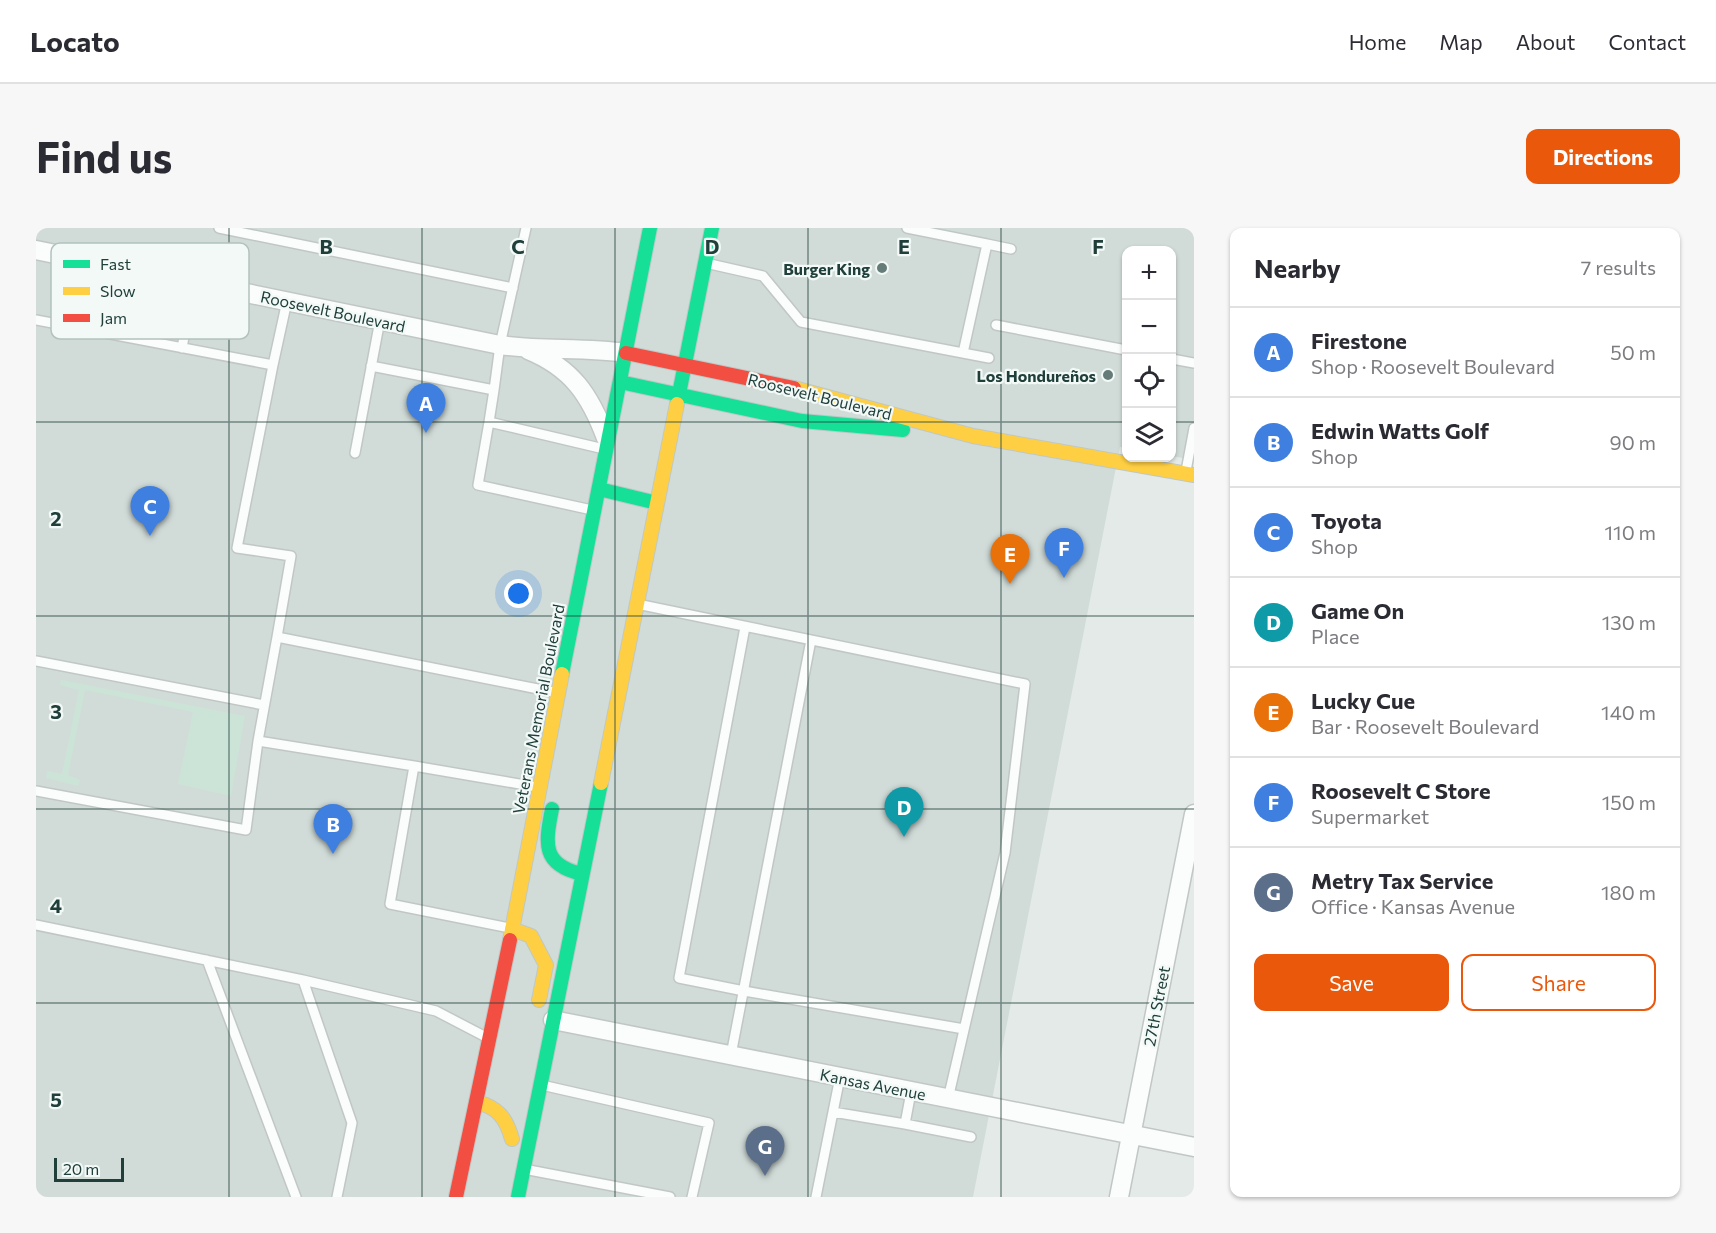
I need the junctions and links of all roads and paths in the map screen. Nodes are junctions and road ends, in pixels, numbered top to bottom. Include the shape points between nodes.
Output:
1 (219, 228) edge
2 (526, 228) edge
3 (650, 228) edge
4 (712, 228) edge
5 (907, 228) edge
6 (987, 244) junction
7 (1011, 249) dead end
8 (36, 250) edge
9 (51, 253) edge
10 (705, 263) junction
11 (513, 288) junction
12 (249, 293) edge
13 (287, 301) junction
14 (36, 320) edge
15 (380, 320) junction
16 (51, 323) edge
17 (996, 326) dead end
18 (135, 339) edge
19 (184, 339) edge
20 (500, 345) junction
21 (182, 348) junction
22 (524, 348) junction
23 (1122, 349) edge
24 (626, 353) junction
25 (963, 353) junction
26 (989, 358) dead end
27 (1176, 360) edge
28 (1194, 363) edge
29 (685, 364) junction
30 (273, 365) junction
31 (371, 366) junction
32 (620, 382) junction
33 (494, 390) junction
34 (679, 395) junction
35 (489, 422) junction
36 (1194, 428) edge
37 (973, 436) junction
38 (607, 447) junction
39 (355, 453) dead end
40 (1190, 475) edge
41 (599, 489) junction
42 (657, 503) junction
43 (594, 510) junction
44 (580, 584) junction
45 (636, 604) junction
46 (590, 607) dead end
47 (745, 627) junction
48 (277, 638) junction
49 (811, 640) junction
50 (36, 660) edge
51 (558, 693) junction
52 (264, 705) junction
53 (258, 741) junction
54 (414, 766) junction
55 (539, 788) junction
56 (556, 790) dead end
57 (36, 791) edge
58 (1194, 814) edge
59 (582, 874) junction
60 (36, 925) edge
61 (512, 928) junction
62 (207, 960) junction
63 (303, 980) junction
64 (744, 991) junction
65 (545, 1016) junction
66 (964, 1029) junction
67 (489, 1039) junction
68 (731, 1055) junction
69 (840, 1077) junction
70 (540, 1085) junction
71 (911, 1092) junction
72 (948, 1099) junction
73 (476, 1102) junction
74 (833, 1112) junction
75 (516, 1116) dead end
76 (904, 1124) junction
77 (1131, 1135) junction
78 (971, 1137) dead end
79 (1194, 1148) edge
80 (523, 1169) junction
81 (296, 1197) edge
82 (337, 1197) edge
83 (456, 1197) edge
84 (518, 1197) edge
85 (670, 1197) edge
86 (692, 1197) edge
87 (816, 1197) edge
88 (1119, 1197) edge

1 - 11 lane
2 - 11 lane
3 - 24 main road, Veterans Memorial Boulevard
4 - 10 main road
5 - 6 lane
6 - 7 lane
6 - 25 lane
8 - 9 street, Roosevelt Boulevard
10 - 25 lane via 763,276 801,322
10 - 29 main road
11 - 20 lane
12 - 13 street, Roosevelt Boulevard
13 - 15 street, Roosevelt Boulevard
13 - 30 lane
14 - 16 lane
15 - 20 street, Roosevelt Boulevard
15 - 31 lane
17 - 23 lane
18 - 21 lane
19 - 21 lane
20 - 22 street, Roosevelt Boulevard
20 - 33 lane
21 - 30 lane
22 - 24 street, Roosevelt Boulevard
22 - 38 street, Roosevelt Boulevard via 548,358 584,391 598,416
24 - 29 main road, Roosevelt Boulevard
24 - 32 main road, Veterans Memorial Boulevard
25 - 26 lane
27 - 28 lane
29 - 34 main road
29 - 37 main road, Roosevelt Boulevard via 806,390
30 - 48 lane via 237,548 291,556
31 - 33 lane
31 - 39 lane
32 - 34 main road, Roosevelt Boulevard
32 - 38 main road, Veterans Memorial Boulevard
33 - 35 lane
34 - 37 main road, Roosevelt Boulevard via 802,421
34 - 42 main road
35 - 38 lane
35 - 43 lane via 478,485
36 - 40 lane
37 - 40 main road, Roosevelt Boulevard
38 - 41 main road, Veterans Memorial Boulevard
41 - 42 main road
41 - 43 main road, Veterans Memorial Boulevard
42 - 45 main road
43 - 44 main road, Veterans Memorial Boulevard
44 - 46 main road
44 - 51 main road, Veterans Memorial Boulevard
45 - 47 lane
45 - 59 main road
47 - 49 lane
47 - 64 lane via 679,978
48 - 51 lane
48 - 52 lane
49 - 64 lane
49 - 66 lane via 1025,684 1005,853
50 - 52 lane
51 - 55 main road, Veterans Memorial Boulevard
52 - 53 lane
53 - 54 lane
53 - 57 lane via 246,830
54 - 55 lane
54 - 61 lane via 390,904
55 - 61 main road, Veterans Memorial Boulevard
56 - 59 main road via 546,836 549,853 567,872
58 - 77 street, 27th Street
59 - 65 main road
60 - 62 lane
61 - 65 main road via 531,936 546,965
61 - 67 main road, Veterans Memorial Boulevard
62 - 63 lane
62 - 81 lane
63 - 67 lane via 436,1011
63 - 82 lane via 352,1123
64 - 66 lane
64 - 68 lane
65 - 68 street, Kansas Avenue
65 - 70 main road
66 - 72 lane
67 - 73 main road, Veterans Memorial Boulevard
68 - 69 street, Kansas Avenue
69 - 71 street, Kansas Avenue
69 - 74 lane
70 - 80 main road
70 - 86 lane via 709,1123
71 - 72 street, Kansas Avenue
71 - 76 lane
72 - 77 street, Kansas Avenue
73 - 75 main road via 499,1109 506,1120 510,1145
73 - 83 main road, Veterans Memorial Boulevard
74 - 76 lane
74 - 87 lane
76 - 78 lane
77 - 79 street, Kansas Avenue
77 - 88 street, 27th Street
80 - 84 main road
80 - 85 lane

